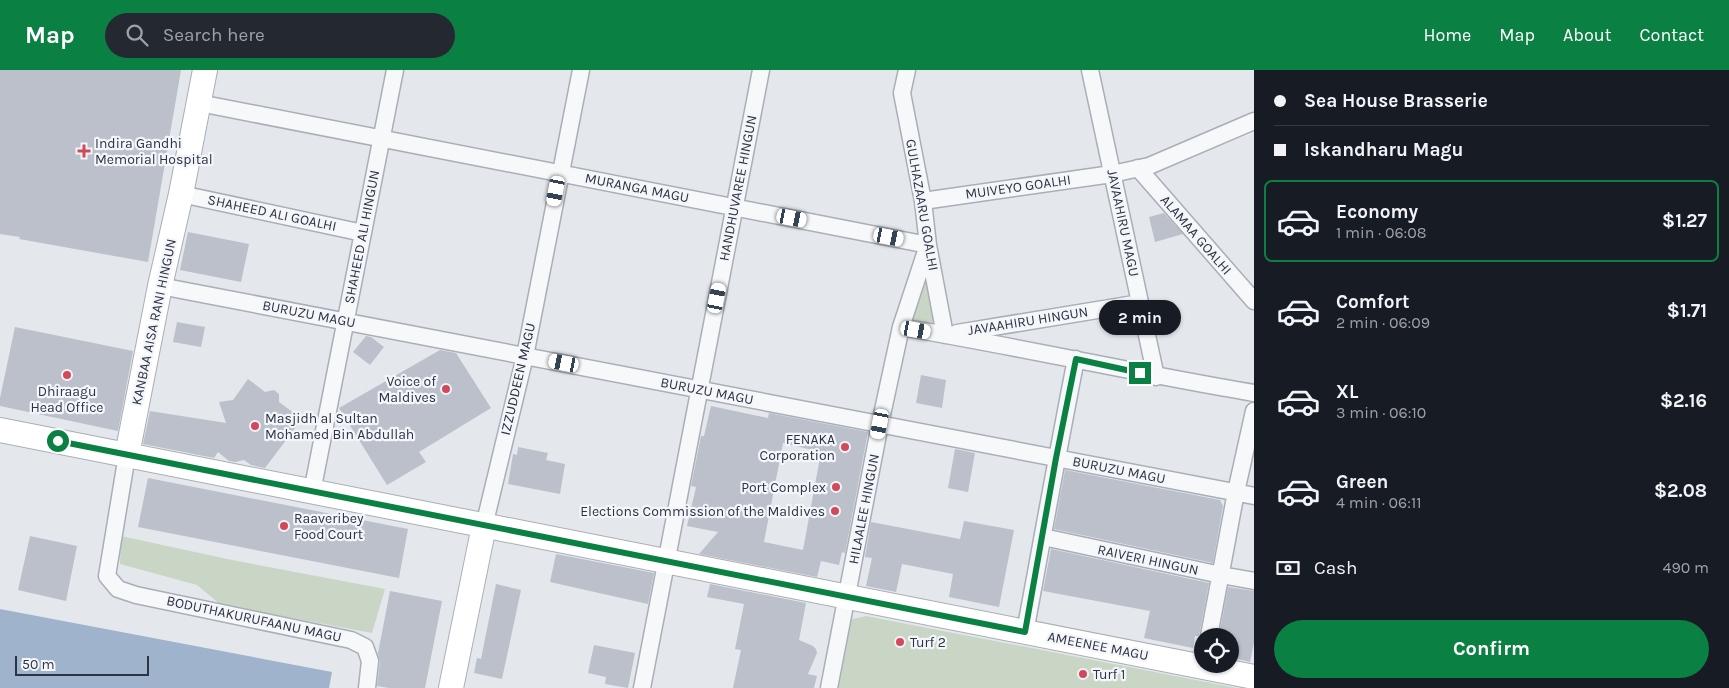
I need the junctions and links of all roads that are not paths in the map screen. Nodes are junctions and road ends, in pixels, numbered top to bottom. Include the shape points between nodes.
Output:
1 (206, 70) edge
2 (395, 70) edge
3 (581, 70) edge
4 (761, 70) edge
5 (1090, 70) edge
6 (906, 72) edge
7 (200, 103) junction
8 (1254, 121) edge
9 (382, 139) junction
10 (1138, 168) junction
11 (560, 173) junction
12 (1112, 174) junction
13 (181, 194) junction
14 (923, 201) junction
15 (735, 207) junction
16 (363, 233) junction
17 (928, 245) junction
18 (160, 286) junction
19 (1254, 301) edge
20 (1140, 303) junction
21 (346, 322) junction
22 (901, 327) junction
23 (945, 335) junction
24 (525, 356) junction
25 (1076, 359) junction
26 (1156, 377) junction
27 (700, 390) junction
28 (1254, 393) edge
29 (1254, 411) edge
30 (880, 424) junction
31 (0, 430) edge
32 (127, 455) junction
33 (1056, 458) junction
34 (312, 492) junction
35 (1236, 492) junction
36 (1254, 496) edge
37 (484, 526) junction
38 (1043, 537) junction
39 (667, 562) junction
40 (1220, 575) junction
41 (107, 576) joint
42 (1254, 581) edge
43 (847, 597) junction
44 (1211, 628) edge
45 (1025, 632) junction
46 (1194, 663) edge
47 (1239, 673) edge
48 (1254, 676) edge
49 (367, 688) edge
50 (451, 688) edge
51 (642, 688) edge
52 (829, 688) edge

1 - 7 main road, KANBAA AISA RANI HINGUN
2 - 9 street, SHAHEED ALI HINGUN
3 - 11 street, IZZUDDEEN MAGU
4 - 15 street, HANDHUVAREE HINGUN
5 - 12 street, JAVAAHIRU MAGU
6 - 14 street, GULHAZAARU GOALHI via 902,93
7 - 9 street, MURANGA MAGU
7 - 13 main road, KANBAA AISA RANI HINGUN
8 - 10 street, MUIVEYO GOALHI
9 - 11 street, MURANGA MAGU
9 - 16 street, SHAHEED ALI HINGUN
10 - 12 street, MUIVEYO GOALHI
10 - 19 street, ALAMAA GOALHI
11 - 15 street, MURANGA MAGU
11 - 24 street, IZZUDDEEN MAGU
12 - 14 street, MUIVEYO GOALHI
12 - 20 street, JAVAAHIRU MAGU
13 - 16 street, SHAHEED ALI GOALHI
13 - 18 main road, KANBAA AISA RANI HINGUN
14 - 17 street, GULHAZAARU GOALHI
15 - 17 street, MURANGA MAGU
15 - 27 street, HANDHUVAREE HINGUN
16 - 21 street, SHAHEED ALI HINGUN
17 - 22 street, HILAALEE HINGUN
17 - 23 street, GULHAZAARU GOALHI
18 - 21 street, BURUZU MAGU
18 - 32 main road, KANBAA AISA RANI HINGUN
20 - 23 street, JAVAAHIRU HINGUN
20 - 26 street, JAVAAHIRU MAGU
21 - 24 street, BURUZU MAGU
21 - 34 street, SHAHEED ALI HINGUN
22 - 23 street
22 - 30 street, HILAALEE HINGUN
23 - 25 street
24 - 27 street, BURUZU MAGU
24 - 37 street, IZZUDDEEN MAGU
25 - 26 street
25 - 33 street
26 - 28 street
27 - 30 street, BURUZU MAGU
27 - 39 street, HANDHUVAREE HINGUN
29 - 35 street
30 - 33 street, BURUZU MAGU
30 - 43 street, HILAALEE HINGUN
31 - 32 main road, AMEENEE MAGU
32 - 34 main road, AMEENEE MAGU
32 - 41 street, KANBAA AISA RANI HINGUN
33 - 35 street, BURUZU MAGU
33 - 38 street
34 - 37 main road, AMEENEE MAGU
35 - 36 street, BURUZU MAGU
35 - 40 street
37 - 39 main road, AMEENEE MAGU
37 - 50 main road, IZZUDDEEN MAGU
38 - 40 street, RAIVERI HINGUN
38 - 45 street
39 - 43 main road, AMEENEE MAGU
39 - 51 street, HANDHUVAREE HINGUN
40 - 42 street, RAIVERI HINGUN
40 - 44 street
41 - 49 street, BODUTHAKURUFAANU MAGU via 118,589 136,595 352,640 365,647 370,661
43 - 45 main road, AMEENEE MAGU
43 - 52 street, HILAALEE HINGUN
45 - 46 main road, AMEENEE MAGU
47 - 48 main road, AMEENEE MAGU

